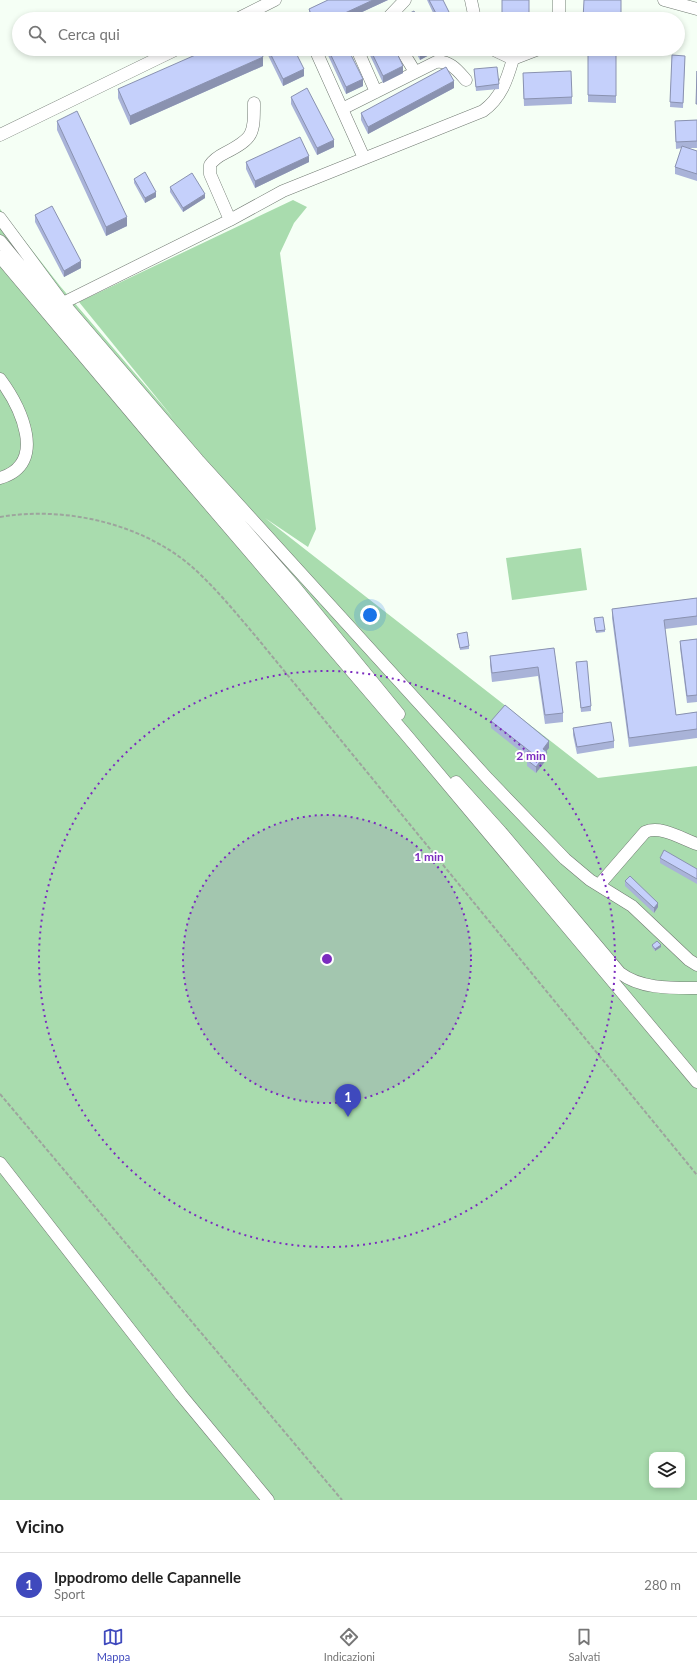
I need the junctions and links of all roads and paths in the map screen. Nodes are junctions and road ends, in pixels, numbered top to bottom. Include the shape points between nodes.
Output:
1 (275, 0) edge
2 (405, 0) edge
3 (471, 0) edge
4 (560, 0) edge
5 (664, 0) edge
6 (697, 9) edge
7 (251, 12) edge
8 (390, 12) edge
9 (474, 12) edge
10 (559, 12) edge
11 (163, 56) edge
12 (318, 56) edge
13 (360, 56) edge
14 (405, 56) edge
15 (507, 56) edge
16 (521, 56) edge
17 (513, 59) junction
18 (415, 72) junction
19 (466, 80) dead end
20 (376, 92) junction
21 (254, 103) dead end
22 (342, 109) junction
23 (0, 135) edge
24 (364, 158) junction
25 (0, 218) edge
26 (230, 220) junction
27 (0, 241) edge
28 (0, 257) edge
29 (63, 303) junction
30 (0, 379) edge
31 (0, 478) edge
32 (0, 517) edge
33 (697, 844) edge
34 (599, 885) junction
35 (697, 965) edge
36 (697, 988) edge
37 (697, 1082) edge
38 (0, 1094) edge
39 (0, 1163) edge
40 (697, 1175) edge
41 (268, 1500) edge
42 (342, 1500) edge

1 - 7 lane
2 - 8 lane
3 - 9 lane
4 - 10 lane
5 - 6 lane
11 - 23 lane
12 - 22 lane
13 - 20 lane
14 - 18 lane
15 - 17 lane
16 - 17 lane
17 - 24 lane via 501,92 483,111
18 - 19 lane via 444,61 451,64
18 - 20 lane
20 - 22 lane
21 - 26 lane via 253,125 249,137 242,144 216,158 210,165 210,174
22 - 24 lane
24 - 26 lane via 283,191
25 - 29 lane
26 - 29 lane
27 - 36 lane via 135,404 295,587 441,765 501,832 613,967 625,977 639,983
28 - 37 lane
29 - 34 lane via 200,463 488,779 565,860
30 - 31 lane via 19,413 27,445 22,464 11,474
32 - 40 path via 20,514 58,515 120,527 167,549 205,580 258,639
33 - 34 lane via 666,832 645,832
34 - 35 lane via 632,906
38 - 42 path
39 - 41 lane via 181,1395

